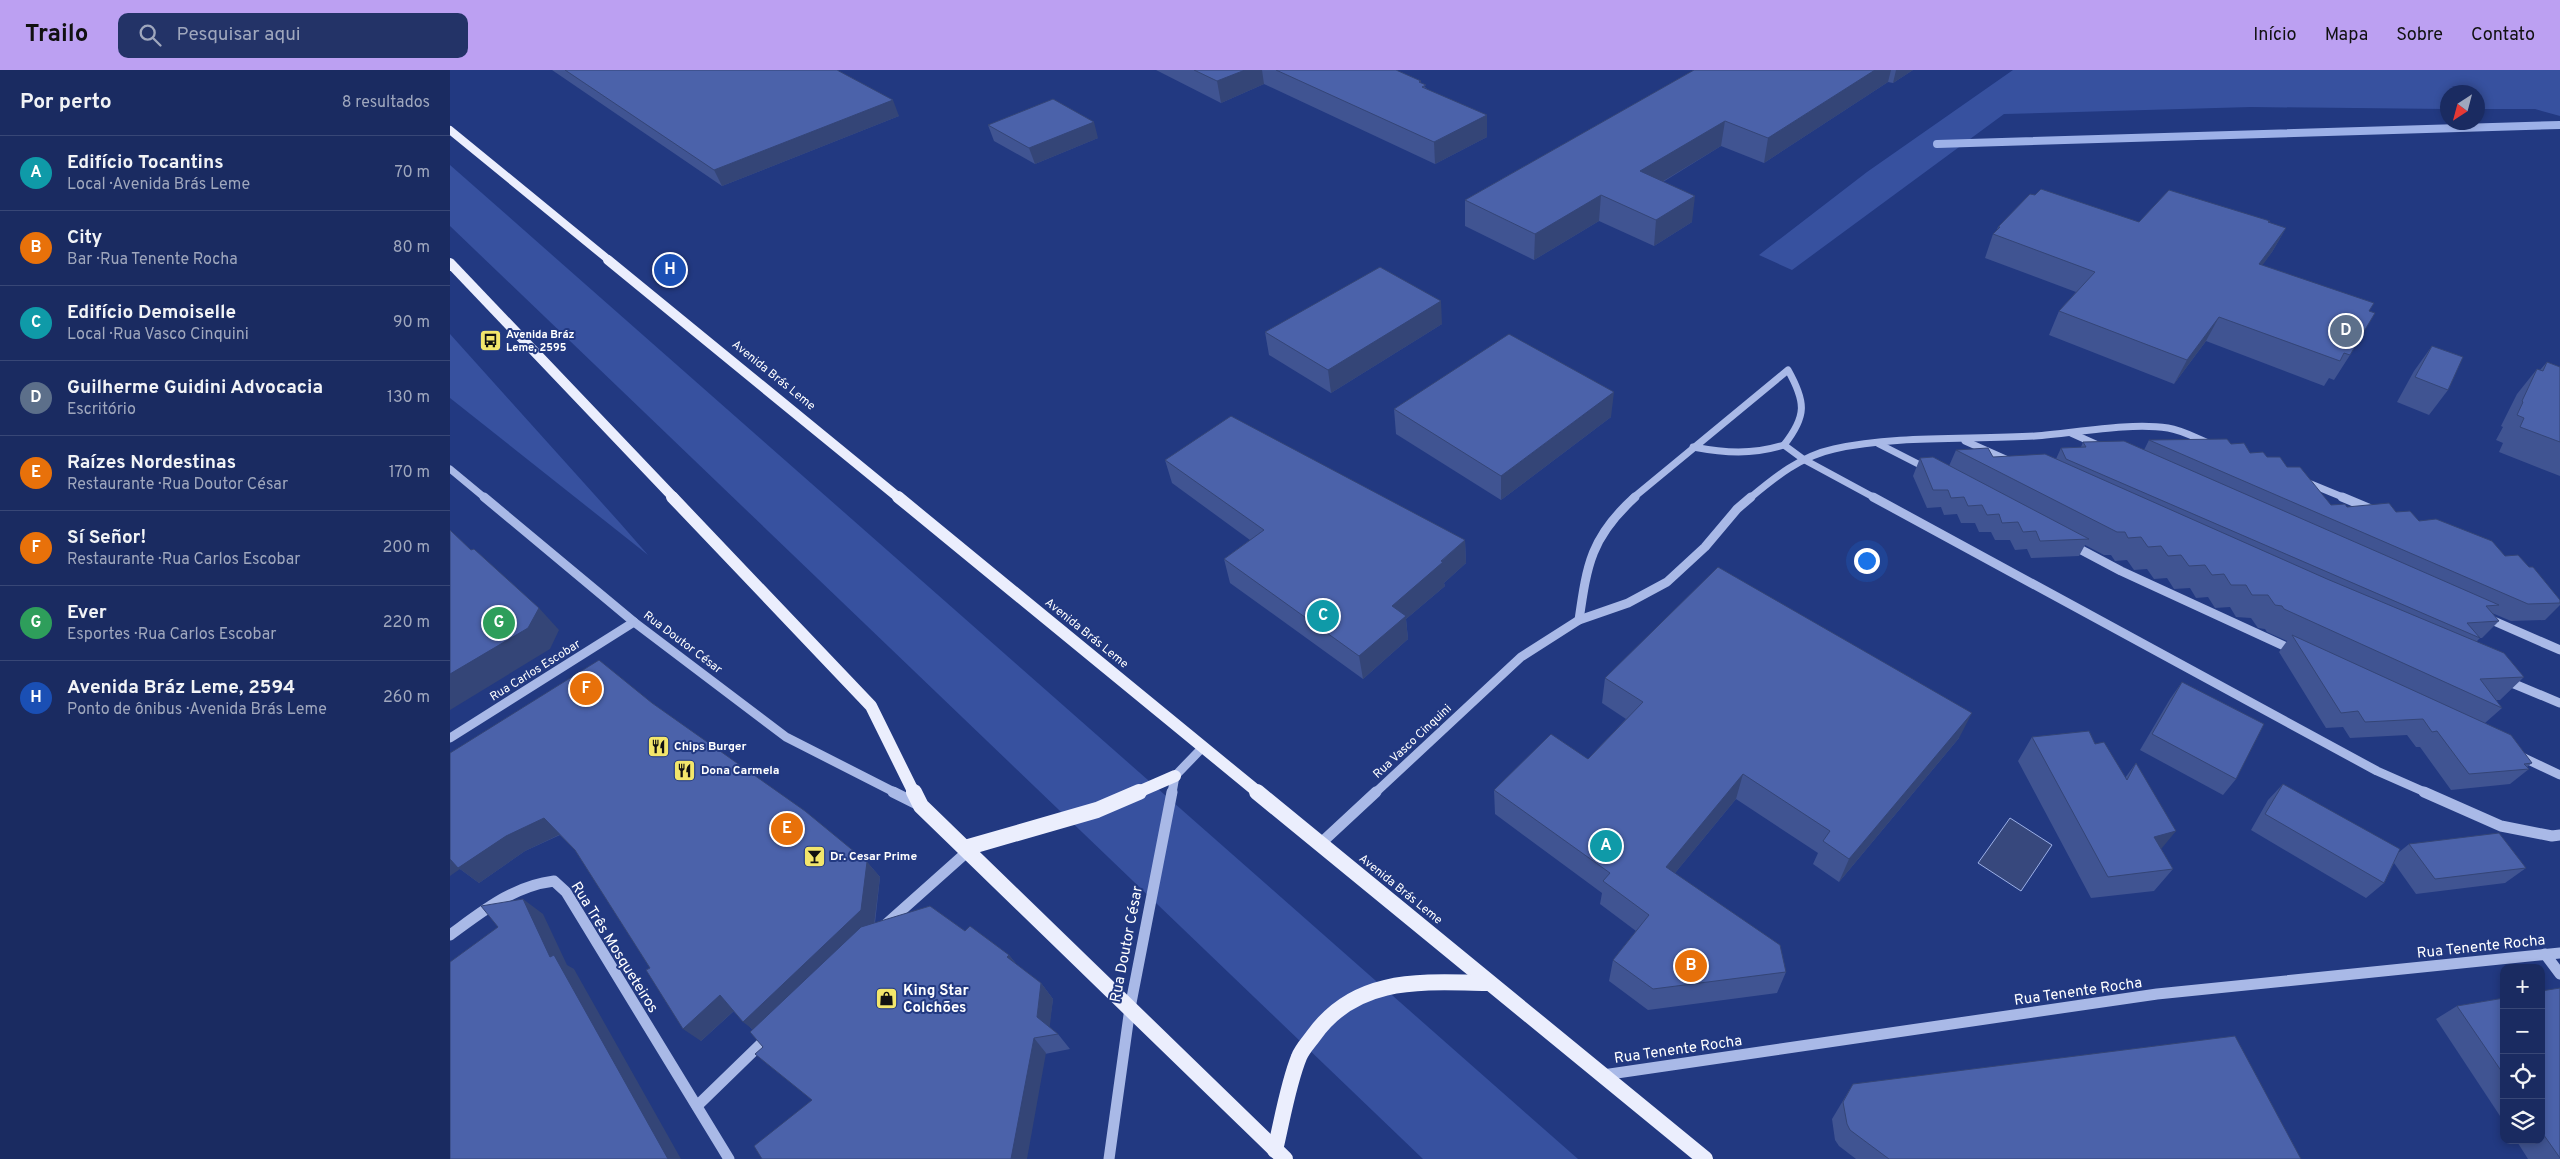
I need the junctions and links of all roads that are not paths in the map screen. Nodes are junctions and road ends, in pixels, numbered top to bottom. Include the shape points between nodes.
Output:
1 (450, 130) edge
2 (450, 264) edge
3 (2070, 433) junction
4 (1963, 440) junction
5 (1878, 443) junction
6 (1784, 445) junction
7 (1693, 447) junction
8 (2220, 448) edge
9 (2107, 449) edge
10 (1803, 459) junction
11 (2016, 464) edge
12 (450, 468) edge
13 (1939, 474) edge
14 (2302, 481) edge
15 (2383, 514) edge
16 (2060, 539) edge
17 (2478, 614) edge
18 (1579, 620) junction
19 (634, 622) junction
20 (2560, 650) edge
21 (2301, 654) edge
22 (2496, 676) edge
23 (2560, 703) edge
24 (450, 738) edge
25 (1202, 748) junction
26 (2515, 754) edge
27 (2560, 775) edge
28 (1175, 776) junction
29 (921, 806) junction
30 (2560, 835) edge
31 (1320, 844) junction
32 (966, 850) junction
33 (450, 935) edge
34 (873, 936) edge
35 (2560, 953) edge
36 (2545, 954) junction
37 (2560, 974) edge
38 (1489, 983) junction
39 (1130, 1008) junction
40 (774, 1032) edge
41 (1603, 1075) junction
42 (697, 1106) junction
43 (1280, 1154) edge
44 (729, 1159) edge
45 (1109, 1159) edge
46 (1705, 1159) edge

1 - 25 main road, Avenida Brás Leme
2 - 29 main road via 871,706
3 - 4 street, Rua Vasco Cinquini
3 - 8 street, Rua Vasco Cinquini via 2154,426 2184,433
3 - 9 street
4 - 5 street, Rua Vasco Cinquini
4 - 11 street
5 - 10 street, Rua Vasco Cinquini via 1834,449
5 - 13 street
6 - 7 street via 1753,454 1730,454
6 - 7 street via 1799,428 1803,405 1788,370
6 - 10 street
7 - 18 street via 1618,512 1595,544 1586,568
10 - 18 street, Rua Vasco Cinquini via 1737,509 1705,547 1667,582 1628,603
10 - 30 street via 2377,771 2502,826
12 - 19 street, Rua Doutor César
14 - 15 street
16 - 21 street via 2121,571
17 - 20 street
18 - 31 street, Rua Vasco Cinquini via 1520,657
19 - 24 street, Rua Carlos Escobar
19 - 29 street, Rua Doutor César via 786,737
22 - 23 street
25 - 28 street
25 - 31 main road, Avenida Brás Leme
26 - 27 street
28 - 32 main road via 1097,810
28 - 39 street, Rua Doutor César
29 - 32 main road
31 - 38 main road, Avenida Brás Leme
32 - 34 street
32 - 39 main road
33 - 42 street, Rua Três Mosqueteiros via 509,893 538,882 554,881 566,892
35 - 36 street, Rua Tenente Rocha
36 - 37 street
36 - 41 street, Rua Tenente Rocha via 2157,994
38 - 41 main road, Avenida Brás Leme
38 - 43 main road via 1412,982 1384,988 1351,1001 1325,1020 1299,1056
39 - 43 main road
39 - 45 street, Rua Doutor César
40 - 42 street
41 - 46 main road, Avenida Brás Leme
42 - 44 street, Rua Três Mosqueteiros

